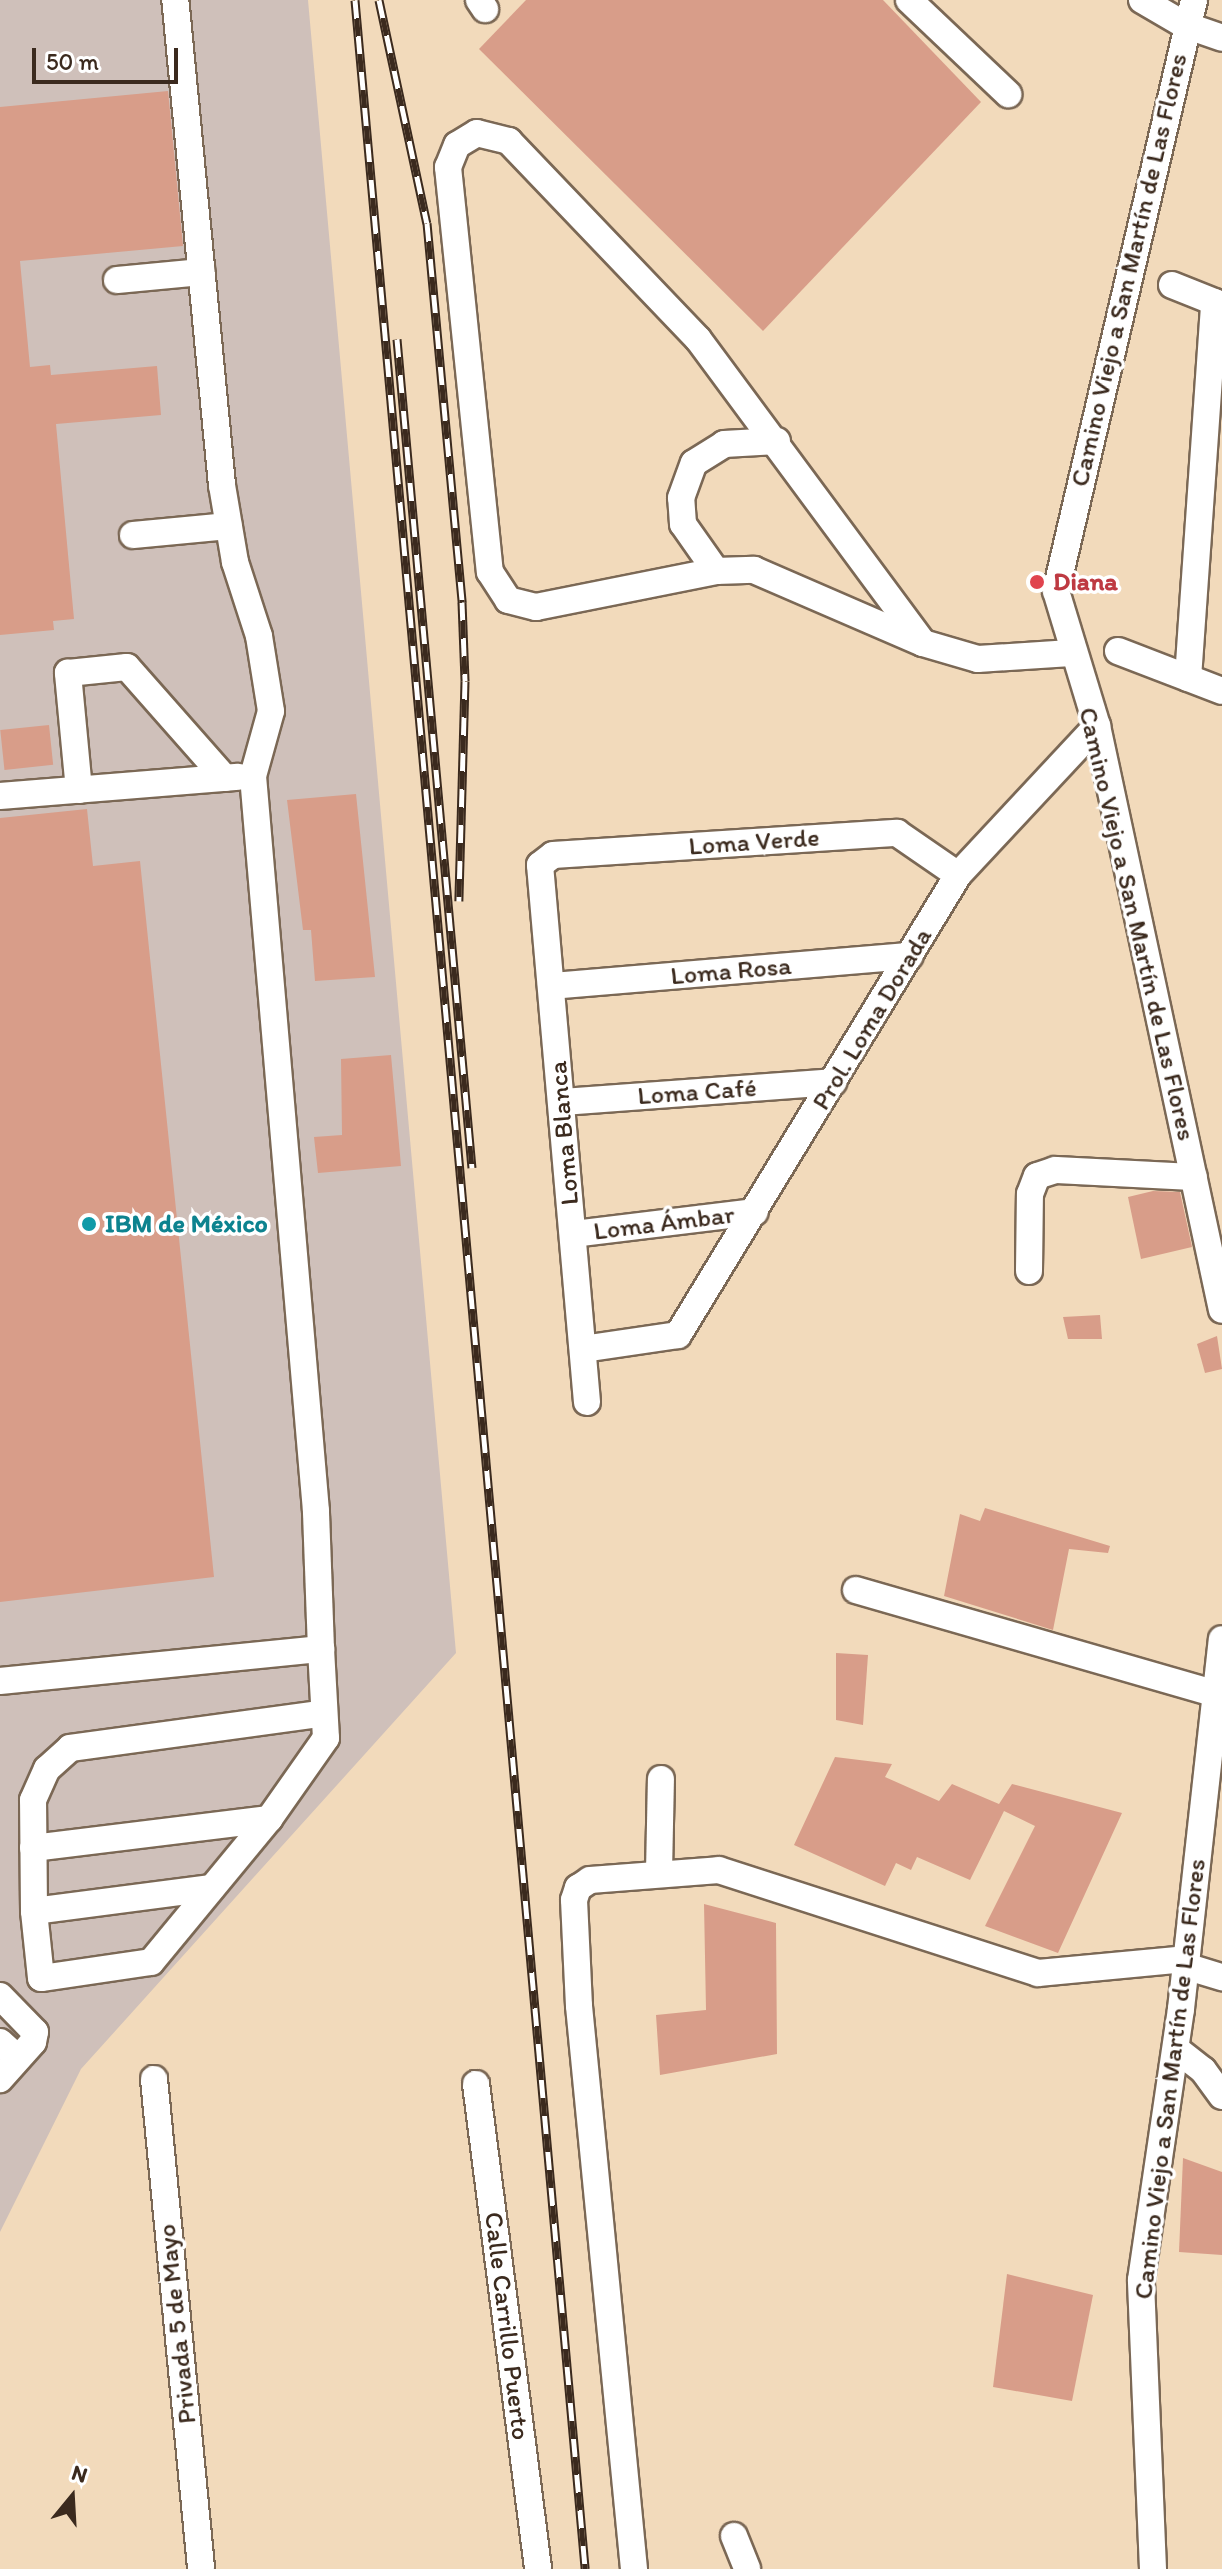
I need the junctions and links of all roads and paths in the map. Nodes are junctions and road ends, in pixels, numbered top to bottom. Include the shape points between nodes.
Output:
1 (175, 0) edge
2 (909, 0) edge
3 (1142, 0) edge
4 (1194, 0) edge
5 (1185, 25) junction
6 (1222, 38) edge
7 (1008, 94) dead end
8 (202, 272) junction
9 (117, 280) dead end
10 (1172, 285) dead end
11 (1218, 303) edge
12 (777, 441) junction
13 (229, 526) junction
14 (133, 535) dead end
15 (716, 571) junction
16 (923, 643) junction
17 (1118, 651) dead end
18 (1071, 653) junction
19 (1188, 678) junction
20 (1222, 691) edge
21 (1097, 726) junction
22 (253, 776) junction
23 (225, 778) junction
24 (79, 790) junction
25 (0, 796) edge
26 (540, 865) joint
27 (958, 875) junction
28 (910, 956) junction
29 (551, 986) junction
30 (833, 1082) junction
31 (562, 1102) junction
32 (1194, 1177) junction
33 (755, 1212) junction
34 (573, 1234) junction
35 (1029, 1271) dead end
36 (1222, 1310) edge
37 (583, 1349) junction
38 (587, 1402) dead end
39 (856, 1590) dead end
40 (1222, 1639) edge
41 (321, 1649) junction
42 (0, 1681) edge
43 (1216, 1694) junction
44 (324, 1713) junction
45 (661, 1779) dead end
46 (269, 1819) junction
47 (33, 1848) junction
48 (659, 1872) junction
49 (212, 1888) junction
50 (34, 1911) junction
51 (1185, 1962) junction
52 (1222, 1977) edge
53 (0, 1996) edge
54 (1176, 2049) junction
55 (9, 2050) edge
56 (0, 2079) edge
57 (154, 2079) dead end
58 (476, 2084) dead end
59 (1222, 2096) edge
60 (734, 2536) dead end
61 (201, 2569) edge
62 (538, 2569) edge
63 (634, 2569) edge
64 (747, 2569) edge
65 (1153, 2569) edge

1 - 8 street
2 - 7 street
3 - 5 street
4 - 5 street, Camino Viejo a San Martín de Las Flores
5 - 6 street
5 - 18 street, Camino Viejo a San Martín de Las Flores via 1056,591
8 - 9 street
8 - 13 street
10 - 11 street
11 - 19 street
12 - 15 street via 724,444 694,463 681,498 683,524
12 - 15 street via 698,339 509,141 477,133 457,145 448,167 490,572 508,600 536,607
12 - 16 street
13 - 14 street
13 - 22 street via 259,636 271,711
15 - 16 street via 754,570
16 - 18 street via 978,659
17 - 19 street
18 - 21 street, Camino Viejo a San Martín de Las Flores
19 - 20 street
21 - 27 street, Prol. Loma Dorada
21 - 32 street, Camino Viejo a San Martín de Las Flores
22 - 23 street
22 - 41 street via 316,1511
23 - 24 street
23 - 24 street via 127,667 68,673
24 - 25 street
26 - 27 street, Loma Verde via 553,855 897,833
26 - 29 street, Loma Blanca
27 - 28 street, Prol. Loma Dorada
28 - 29 street, Loma Rosa
28 - 30 street, Prol. Loma Dorada
29 - 31 street, Loma Blanca
30 - 31 street, Loma Café
30 - 33 street, Prol. Loma Dorada
31 - 34 street, Loma Blanca
32 - 35 street via 1055,1170 1037,1176 1030,1194
32 - 36 street, Camino Viejo a San Martín de Las Flores
33 - 34 street, Loma Ámbar
33 - 37 street, Prol. Loma Dorada via 678,1335
34 - 37 street, Loma Blanca
37 - 38 street, Loma Blanca
39 - 43 street
40 - 43 street, Camino Viejo a San Martín de Las Flores
41 - 42 street
41 - 44 street
43 - 51 street, Camino Viejo a San Martín de Las Flores
44 - 46 street via 326,1738
44 - 47 street via 70,1748 47,1769 33,1800
45 - 48 street
46 - 47 street
46 - 49 street
47 - 50 street
48 - 51 street via 719,1870 1038,1973
48 - 63 street via 590,1880 574,1900 579,2006
49 - 50 street
49 - 50 street via 151,1962 41,1978
51 - 52 street
51 - 54 street, Camino Viejo a San Martín de Las Flores
53 - 55 street via 35,2032
54 - 59 street via 1203,2070
54 - 65 street, Camino Viejo a San Martín de Las Flores via 1141,2280
55 - 56 street
57 - 61 street, Privada 5 de Mayo
58 - 62 street, Calle Carrillo Puerto
60 - 64 street

